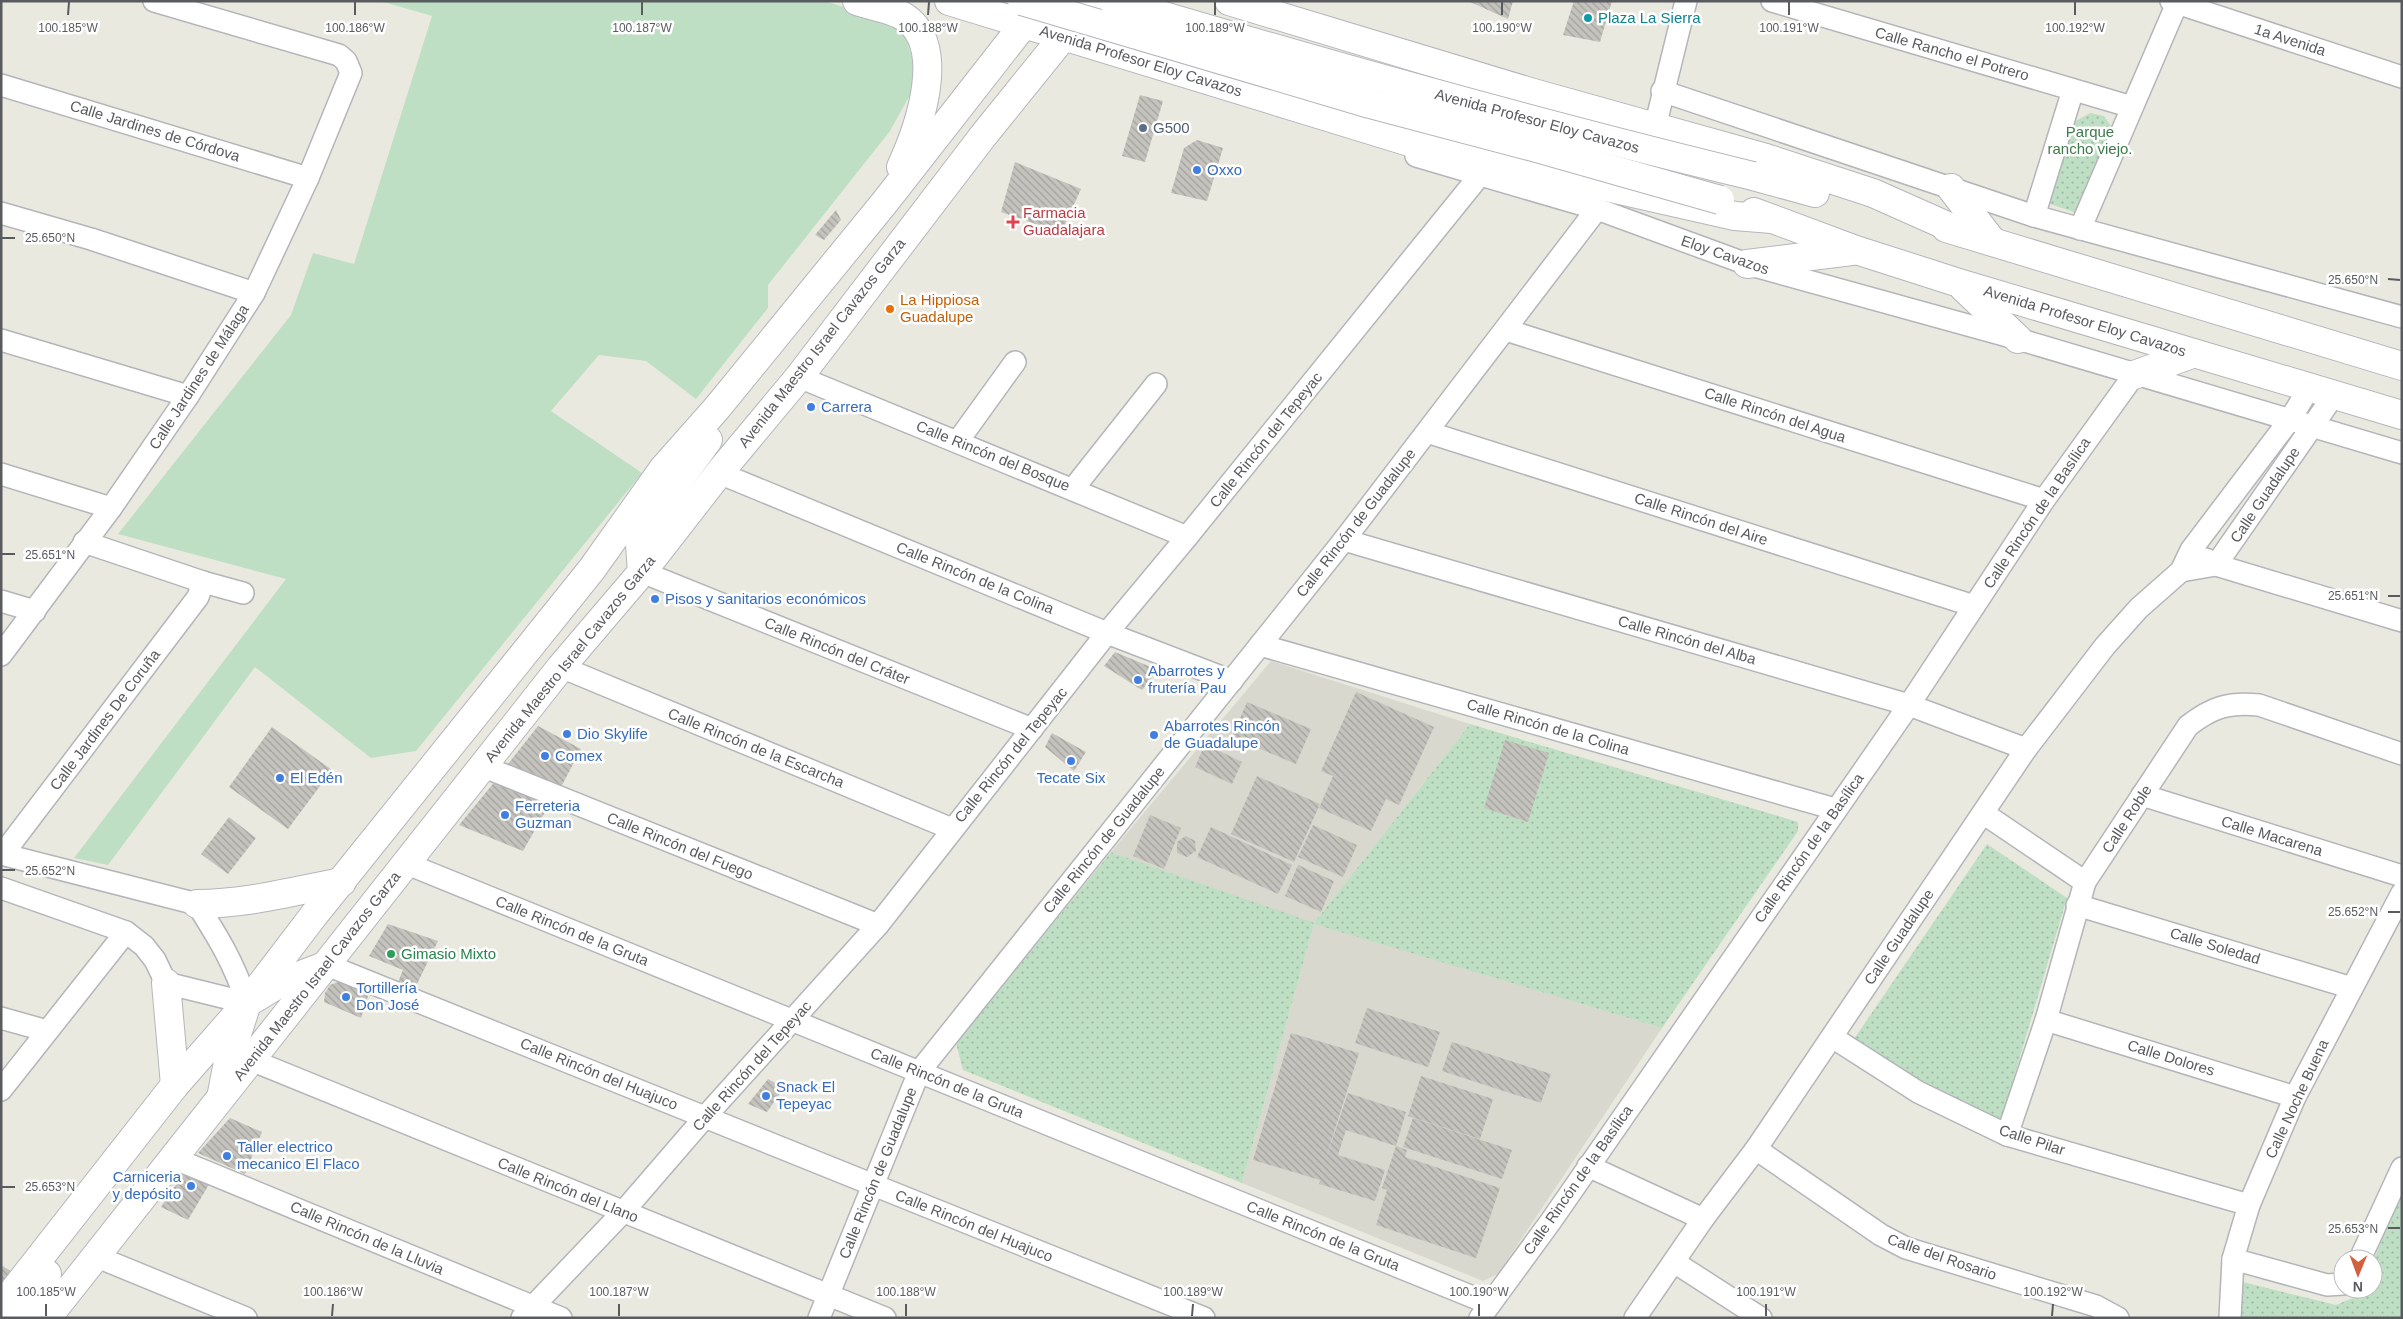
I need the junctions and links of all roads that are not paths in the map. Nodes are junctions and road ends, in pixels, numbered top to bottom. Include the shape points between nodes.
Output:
1 (154, 1) edge
2 (857, 1) edge
3 (949, 1) edge
4 (1042, 1) edge
5 (1092, 1) edge
6 (1113, 1) edge
7 (1229, 1) edge
8 (1686, 1) edge
9 (1772, 1) edge
10 (2176, 2) edge
11 (1022, 13) edge
12 (1269, 13) junction
13 (1337, 33) junction
14 (1062, 36) junction
15 (2402, 77) edge
16 (1, 86) edge
17 (1235, 90) junction
18 (2073, 90) junction
19 (1662, 91) junction
20 (2132, 106) junction
21 (1316, 114) junction
22 (1655, 127) junction
23 (1480, 175) junction
24 (308, 178) junction
25 (1951, 188) junction
26 (885, 202) junction
27 (1597, 208) junction
28 (1, 213) edge
29 (2034, 216) junction
30 (1772, 219) junction
31 (2080, 229) junction
32 (1963, 233) junction
33 (1992, 241) junction
34 (1856, 250) junction
35 (1747, 264) junction
36 (1959, 283) junction
37 (254, 293) junction
38 (2402, 317) edge
39 (1506, 330) junction
40 (2018, 339) junction
41 (1, 340) edge
42 (2192, 354) junction
43 (1015, 362) dead end
44 (2399, 364) edge
45 (2134, 375) junction
46 (799, 377) junction
47 (1156, 384) dead end
48 (2321, 391) junction
49 (188, 396) junction
50 (717, 408) junction
51 (2402, 415) edge
52 (2292, 418) junction
53 (2312, 426) junction
54 (1427, 432) junction
55 (958, 441) junction
56 (2402, 453) edge
57 (719, 473) junction
58 (1, 474) edge
59 (1073, 490) junction
60 (2044, 500) junction
61 (111, 508) junction
62 (1187, 537) junction
63 (1344, 540) junction
64 (84, 542) junction
65 (2191, 550) junction
66 (2216, 565) junction
67 (592, 569) junction
68 (2181, 571) junction
69 (642, 572) junction
70 (203, 582) junction
71 (243, 593) dead end
72 (1, 601) edge
73 (1974, 606) junction
74 (35, 611) junction
75 (2402, 621) edge
76 (1107, 633) junction
77 (1260, 645) junction
78 (1, 655) edge
79 (561, 667) junction
80 (1232, 681) junction
81 (1910, 705) junction
82 (1032, 729) junction
83 (2026, 749) junction
84 (2402, 754) edge
85 (482, 766) junction
86 (2142, 795) junction
87 (1835, 809) junction
88 (1983, 813) junction
89 (952, 829) junction
90 (2, 854) edge
91 (405, 863) junction
92 (2402, 876) edge
93 (342, 882) junction
94 (2085, 882) junction
95 (1, 888) edge
96 (2402, 893) edge
97 (197, 904) junction
98 (2078, 904) junction
99 (878, 925) junction
100 (126, 932) junction
101 (327, 965) junction
102 (166, 982) junction
103 (2352, 988) junction
104 (247, 1003) junction
105 (1, 1018) edge
106 (794, 1019) junction
107 (2046, 1020) junction
108 (47, 1031) junction
109 (1832, 1037) junction
110 (251, 1060) junction
111 (919, 1072) junction
112 (175, 1085) junction
113 (1, 1090) edge
114 (2295, 1097) junction
115 (221, 1100) junction
116 (705, 1116) junction
117 (2008, 1134) junction
118 (1756, 1149) junction
119 (174, 1158) junction
120 (1588, 1166) junction
121 (2402, 1168) edge
122 (873, 1186) junction
123 (2249, 1204) junction
124 (623, 1212) junction
125 (1703, 1219) junction
126 (58, 1235) junction
127 (2365, 1249) edge
128 (95, 1256) junction
129 (2233, 1259) junction
130 (1674, 1262) junction
131 (2333, 1285) edge
132 (829, 1295) junction
133 (1, 1307) edge
134 (1485, 1311) edge
135 (528, 1312) edge
136 (19, 1318) edge
137 (48, 1318) edge
138 (246, 1318) edge
139 (561, 1318) edge
140 (819, 1318) edge
141 (885, 1318) edge
142 (1204, 1318) edge
143 (1635, 1318) edge
144 (1761, 1318) edge
145 (2118, 1318) edge
146 (2230, 1318) edge

1 - 24 street, Calle Jardines de Málaga via 339,55 346,61 351,73
2 - 26 main road via 900,15 915,27 924,46 927,67 926,92 917,125
3 - 11 main road, Avenida Profesor Eloy Cavazos
4 - 11 main road
5 - 14 main road, Avenida Maestro Israel Cavazos Garza
6 - 32 main road, Avenida Profesor Eloy Cavazos, bridge via 1588,136 1753,176
7 - 12 main road, Avenida Profesor Eloy Cavazos
8 - 19 street
9 - 18 street, Calle Rancho el Potrero
10 - 15 street, 1a Avenida
10 - 20 street
11 - 14 main road, Avenida Profesor Eloy Cavazos
11 - 26 main road
11 - 30 main road, Avenida Profesor Eloy Cavazos, bridge via 1533,147 1720,200
12 - 13 main road, Avenida Profesor Eloy Cavazos
12 - 17 main road via 1277,39 1275,59 1266,74
13 - 21 main road via 1303,41 1287,64 1287,88
13 - 22 main road, Avenida Profesor Eloy Cavazos
14 - 17 main road, Avenida Profesor Eloy Cavazos
14 - 46 main road, Avenida Maestro Israel Cavazos Garza
16 - 24 street, Calle Jardines de Córdova
17 - 21 main road, Avenida Profesor Eloy Cavazos
18 - 20 street, Calle Rancho el Potrero
18 - 29 street
19 - 22 street
19 - 25 street
20 - 31 street
21 - 23 street, Eloy Cavazos via 1354,135
21 - 30 main road, Avenida Profesor Eloy Cavazos via 1425,146 1734,216
22 - 32 main road, Avenida Profesor Eloy Cavazos via 1766,158 1872,193
23 - 27 street, Eloy Cavazos
23 - 62 street, Calle Rincón del Tepeyac
24 - 37 street, Calle Jardines de Málaga
25 - 29 street
25 - 33 main road
26 - 50 main road
27 - 35 street, Eloy Cavazos
27 - 39 street, Calle Rincón de Guadalupe
28 - 37 street via 91,238
29 - 31 street
30 - 34 main road, Avenida Profesor Eloy Cavazos
31 - 38 street
32 - 33 main road, Avenida Profesor Eloy Cavazos
33 - 44 main road, Avenida Profesor Eloy Cavazos
34 - 35 main road
34 - 36 main road, Avenida Profesor Eloy Cavazos
35 - 40 street, Eloy Cavazos
36 - 40 main road
36 - 42 main road, Avenida Profesor Eloy Cavazos
37 - 49 street, Calle Jardines de Málaga
39 - 54 street, Calle Rincón de Guadalupe
39 - 60 street, Calle Rincón del Agua
40 - 45 street, Eloy Cavazos
41 - 49 street
42 - 45 main road
42 - 48 main road, Avenida Profesor Eloy Cavazos
43 - 55 street
45 - 52 street, Eloy Cavazos
45 - 60 street, Calle Rincón de la Basílica
46 - 55 street, Calle Rincón del Bosque
46 - 57 main road, Avenida Maestro Israel Cavazos Garza
47 - 59 street
48 - 51 main road, Avenida Profesor Eloy Cavazos
48 - 52 street, Calle Guadalupe
48 - 53 street, Calle Guadalupe
49 - 61 street, Calle Jardines de Málaga
50 - 67 main road via 663,469
50 - 69 main road via 708,441 651,518 642,537
52 - 53 street, Eloy Cavazos
52 - 65 street, Calle Guadalupe
53 - 56 street, Eloy Cavazos
53 - 66 street, Calle Guadalupe
54 - 63 street, Calle Rincón de Guadalupe
54 - 73 street, Calle Rincón del Aire
55 - 59 street, Calle Rincón del Bosque
57 - 69 main road, Avenida Maestro Israel Cavazos Garza
57 - 76 street, Calle Rincón de la Colina
58 - 61 street
59 - 62 street, Calle Rincón del Bosque
60 - 73 street, Calle Rincón de la Basílica
61 - 64 street, Calle Jardines de Málaga
62 - 76 street, Calle Rincón del Tepeyac
63 - 77 street, Calle Rincón de Guadalupe
63 - 81 street, Calle Rincón del Alba
64 - 70 street
64 - 74 street, Calle Jardines de Málaga
65 - 66 street
65 - 68 street, Calle Guadalupe
66 - 68 street
66 - 75 street
67 - 79 main road via 597,587 570,627
67 - 93 main road
68 - 83 street, Calle Guadalupe via 2139,608 2105,646
69 - 79 main road, Avenida Maestro Israel Cavazos Garza
69 - 82 street, Calle Rincón del Cráter
70 - 71 street
70 - 90 street, Calle Jardines De Coruña via 198,597
72 - 74 street
73 - 81 street, Calle Rincón de la Basílica
74 - 78 street, Calle Jardines de Málaga
76 - 80 street, Calle Rincón de la Colina
76 - 82 street, Calle Rincón del Tepeyac
77 - 80 street, Calle Rincón de Guadalupe
77 - 87 street, Calle Rincón de la Colina
79 - 85 main road, Avenida Maestro Israel Cavazos Garza
79 - 89 street, Calle Rincón de la Escarcha
80 - 111 street, Calle Rincón de Guadalupe
81 - 83 street, Calle Rincón del Alba
81 - 87 street, Calle Rincón de la Basílica
82 - 89 street, Calle Rincón del Tepeyac
83 - 88 street, Calle Guadalupe
84 - 86 street, Calle Roble via 2259,705 2240,703 2205,713 2188,726
85 - 91 main road, Avenida Maestro Israel Cavazos Garza
85 - 99 street, Calle Rincón del Fuego
86 - 92 street, Calle Macarena
86 - 94 street, Calle Roble
87 - 120 street, Calle Rincón de la Basílica
88 - 94 street
88 - 109 street, Calle Guadalupe
89 - 99 street, Calle Rincón del Tepeyac
90 - 97 street
91 - 101 main road, Avenida Maestro Israel Cavazos Garza
91 - 106 street, Calle Rincón de la Gruta
93 - 97 main road via 230,904
93 - 104 main road
94 - 98 street, Calle Roble
95 - 100 street
96 - 103 street, Calle Noche Buena
97 - 104 street via 225,948
98 - 103 street, Calle Soledad
98 - 107 street, Calle Roble
99 - 106 street, Calle Rincón del Tepeyac
100 - 102 street via 144,946
100 - 108 street
101 - 104 main road via 280,983
101 - 110 main road, Avenida Maestro Israel Cavazos Garza
101 - 116 street, Calle Rincón del Huajuco
102 - 104 street
102 - 112 main road
103 - 114 street, Calle Noche Buena
104 - 112 main road
104 - 115 main road via 228,1062
105 - 108 street
106 - 111 street, Calle Rincón de la Gruta
106 - 116 street, Calle Rincón del Tepeyac
107 - 114 street, Calle Dolores
107 - 117 street, Calle Roble
108 - 113 street
109 - 117 street, Calle Pilar via 1918,1092
109 - 118 street, Calle Guadalupe
110 - 115 main road, Avenida Maestro Israel Cavazos Garza
110 - 124 street, Calle Rincón del Llano
111 - 122 street, Calle Rincón de Guadalupe
111 - 134 street, Calle Rincón de la Gruta
112 - 126 main road
114 - 123 street, Calle Noche Buena
115 - 119 main road, Avenida Maestro Israel Cavazos Garza
116 - 122 street, Calle Rincón del Huajuco
116 - 124 street, Calle Rincón del Tepeyac
117 - 123 street, Calle Pilar
118 - 125 street, Calle Guadalupe
118 - 145 street, Calle del Rosario via 1881,1236 1906,1248 2096,1306
119 - 128 main road, Avenida Maestro Israel Cavazos Garza
119 - 135 street, Calle Rincón de la Lluvia
120 - 125 street
120 - 134 street, Calle Rincón de la Basílica
121 - 127 street
122 - 132 street, Calle Rincón de Guadalupe
122 - 142 street, Calle Rincón del Huajuco
123 - 129 street, Calle Noche Buena
124 - 132 street, Calle Rincón del Llano
124 - 135 street, Calle Rincón del Tepeyac
125 - 130 street, Calle Guadalupe
126 - 133 main road
126 - 136 main road via 53,1264
128 - 137 main road, Avenida Maestro Israel Cavazos Garza
128 - 138 street
129 - 131 street
129 - 146 street, Calle Noche Buena
130 - 143 street, Calle Guadalupe
130 - 144 street
132 - 140 street, Calle Rincón de Guadalupe
132 - 141 street, Calle Rincón del Llano
135 - 139 street, Calle Rincón de la Lluvia

